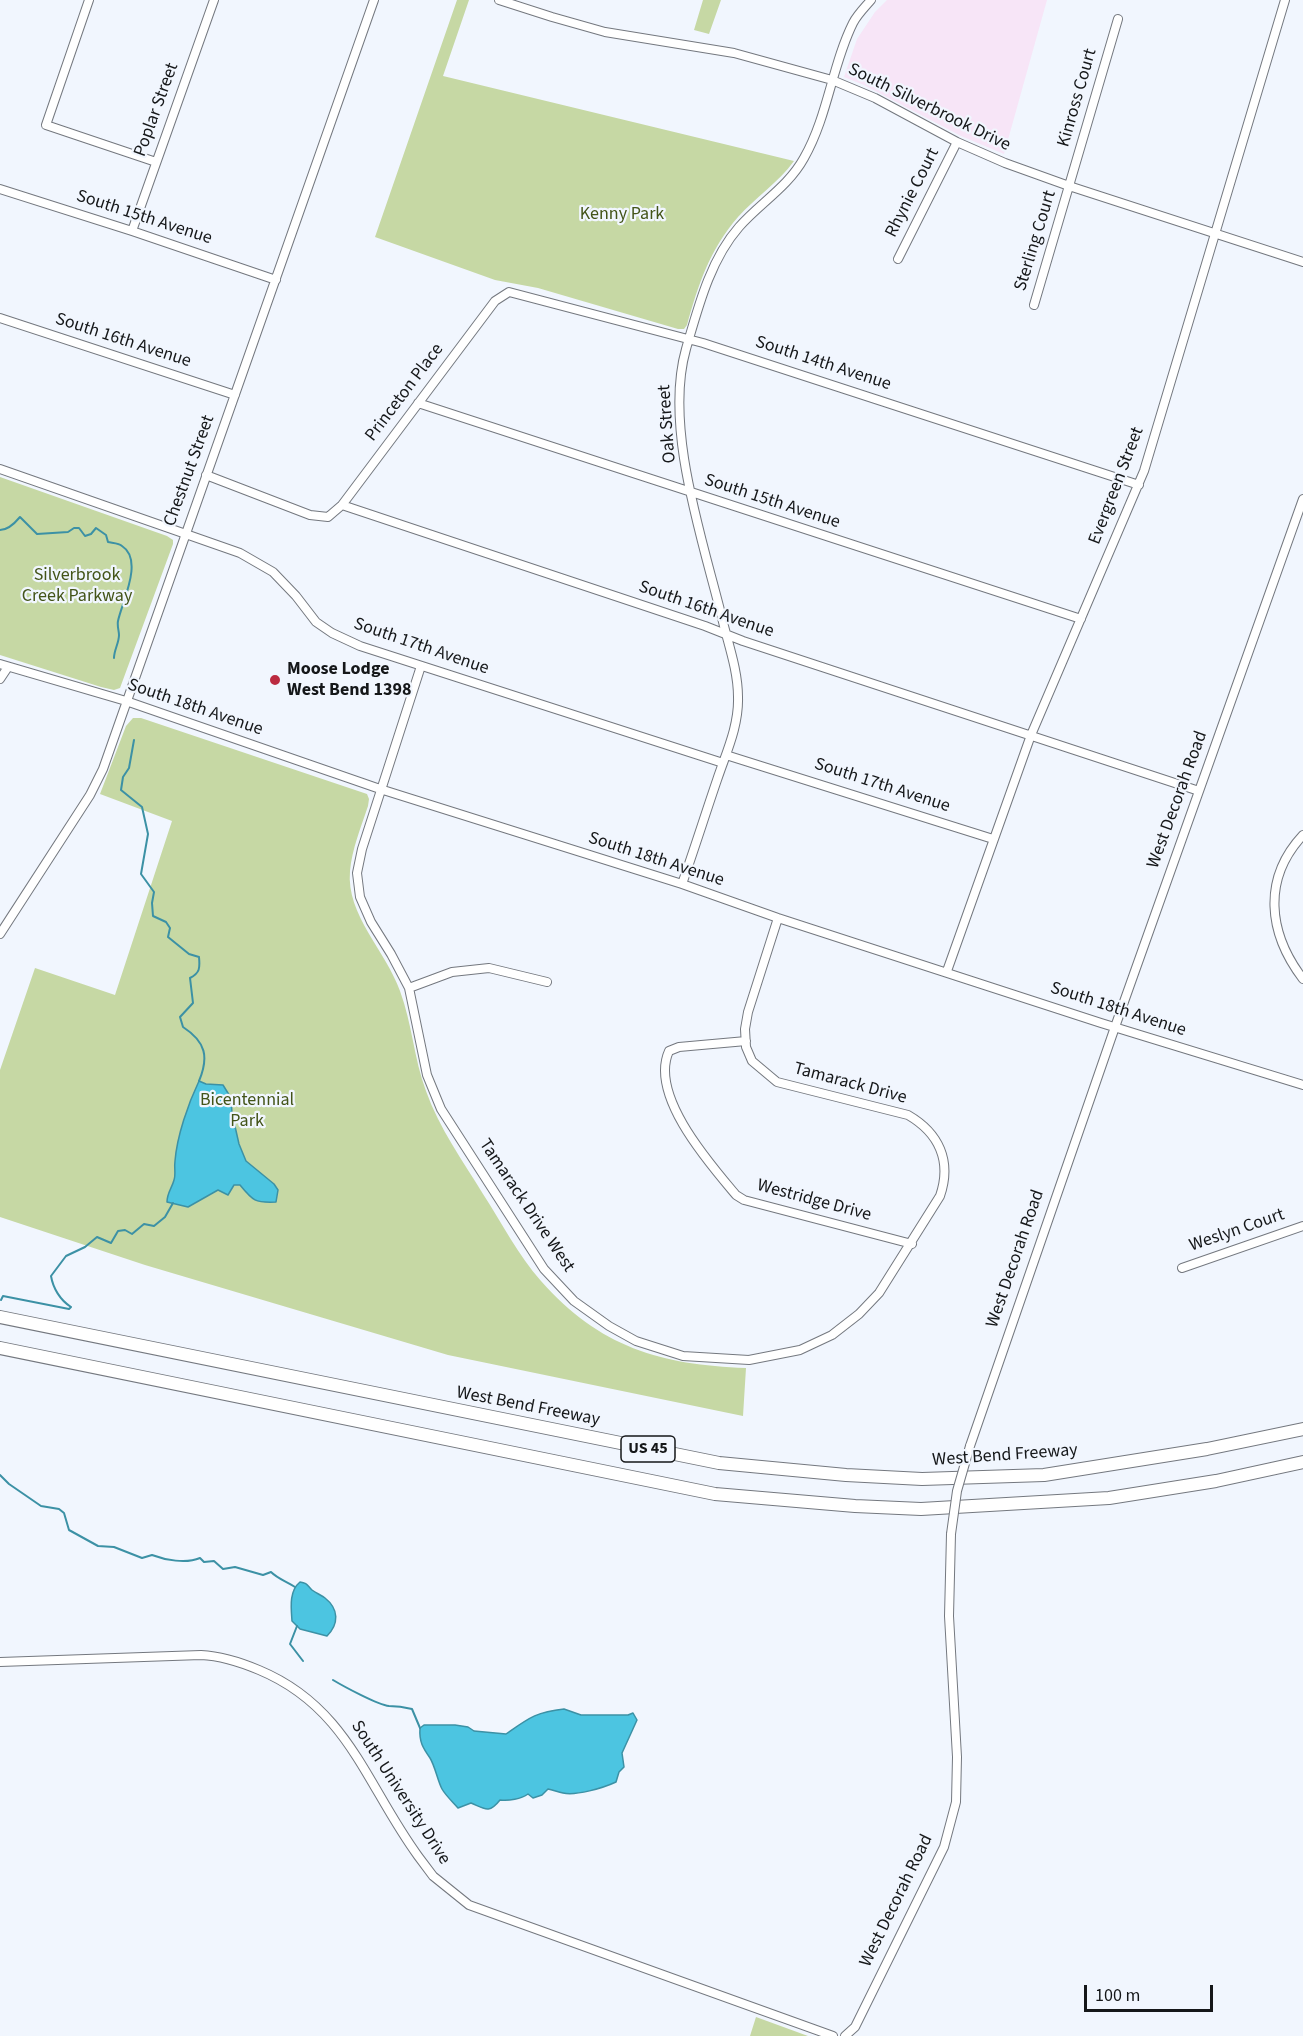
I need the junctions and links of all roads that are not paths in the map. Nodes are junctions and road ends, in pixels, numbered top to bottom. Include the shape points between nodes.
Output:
1 (89, 0) edge
2 (214, 0) edge
3 (374, 0) edge
4 (499, 0) edge
5 (871, 0) edge
6 (1285, 0) edge
7 (1118, 19) dead end
8 (832, 80) junction
9 (957, 142) junction
10 (156, 162) junction
11 (1069, 186) junction
12 (0, 189) edge
13 (132, 231) junction
14 (1214, 233) junction
15 (898, 259) dead end
16 (1303, 262) edge
17 (276, 280) junction
18 (495, 301) joint
19 (1034, 305) dead end
20 (0, 318) edge
21 (689, 339) junction
22 (235, 395) junction
23 (418, 403) junction
24 (0, 469) edge
25 (206, 475) junction
26 (1139, 485) junction
27 (690, 493) junction
28 (1303, 499) edge
29 (342, 505) junction
30 (185, 533) junction
31 (1081, 619) junction
32 (726, 634) junction
33 (4, 665) edge
34 (421, 666) junction
35 (0, 679) edge
36 (126, 701) junction
37 (1031, 735) junction
38 (725, 759) junction
39 (380, 789) junction
40 (1199, 791) junction
41 (1303, 835) edge
42 (993, 839) junction
43 (682, 884) junction
44 (778, 918) junction
45 (0, 934) edge
46 (947, 971) junction
47 (1303, 979) edge
48 (547, 982) dead end
49 (409, 988) junction
50 (1115, 1027) junction
51 (746, 1041) junction
52 (1303, 1085) edge
53 (1303, 1226) edge
54 (912, 1244) junction
55 (1182, 1268) dead end
56 (0, 1317) edge
57 (0, 1348) edge
58 (1303, 1429) edge
59 (1303, 1462) edge
60 (0, 1662) edge
61 (833, 2036) edge
62 (845, 2036) edge

1 - 10 street via 46,125
2 - 10 street, Poplar Street
3 - 17 street, Chestnut Street
4 - 8 street, South Silverbrook Drive via 606,32 734,53
5 - 8 street, Oak Street via 854,22
6 - 14 street, Evergreen Street
7 - 11 street, Kinross Court
8 - 9 street, South Silverbrook Drive
8 - 21 street, Oak Street via 818,127 796,172 746,219 725,245
9 - 11 street, South Silverbrook Drive
9 - 15 street, Rhynie Court
10 - 13 street, Poplar Street
11 - 14 street, South Silverbrook Drive
11 - 19 street, Sterling Court
12 - 13 street, South 15th Avenue
13 - 17 street, South 15th Avenue
14 - 16 street, South Silverbrook Drive
14 - 26 street, Evergreen Street
17 - 22 street, Chestnut Street
18 - 21 street, South 14th Avenue via 509,292
18 - 23 street, Princeton Place
20 - 22 street, South 16th Avenue
21 - 26 street, South 14th Avenue
21 - 27 street, Oak Street via 681,375 680,412
22 - 25 street, Chestnut Street
23 - 27 street, South 15th Avenue
23 - 29 street, Princeton Place
24 - 30 street, South 17th Avenue
25 - 29 street via 310,515 328,517
25 - 30 street, Chestnut Street
26 - 31 street, Evergreen Street
27 - 31 street, South 15th Avenue
27 - 32 street, Oak Street
28 - 40 street, West Decorah Road
29 - 32 street, South 16th Avenue
30 - 34 street, South 17th Avenue via 240,553 273,572 316,622 332,633
30 - 36 street, Chestnut Street
31 - 37 street, Evergreen Street
32 - 37 street, South 16th Avenue
32 - 38 street, Oak Street via 738,697 736,722
33 - 35 street
33 - 36 street, South 18th Avenue
34 - 38 street, South 17th Avenue
34 - 39 street, Tamarack Drive West
36 - 39 street, South 18th Avenue
36 - 45 street, Chestnut Street via 90,795
37 - 40 street, South 16th Avenue
37 - 42 street, Evergreen Street
38 - 42 street, South 17th Avenue
38 - 43 street, Oak Street
39 - 43 street, South 18th Avenue
39 - 49 street, Tamarack Drive West via 357,873 360,897
40 - 50 street, West Decorah Road
41 - 47 street via 1292,846 1280,870 1273,903 1286,952
42 - 46 street, Evergreen Street
43 - 44 street, South 18th Avenue
44 - 46 street, South 18th Avenue
44 - 51 street via 748,1012
46 - 50 street, South 18th Avenue
48 - 49 street via 489,968 453,972
49 - 54 street, Tamarack Drive West via 427,1075 441,1109 544,1269 574,1301 636,1341 683,1356 749,1360 800,1350 832,1335 859,1314 879,1293
50 - 52 street, South 18th Avenue
50 - 62 street, West Decorah Road, bridge via 969,1446 957,1491 951,1534 949,1616 956,1802 944,1847 855,2027
51 - 54 street, Tamarack Drive via 752,1061 777,1082 908,1115 924,1124 945,1161 946,1180
51 - 54 street, Westridge Drive via 669,1050 665,1060 669,1095 696,1147 744,1200
53 - 55 street, Weslyn Court
56 - 58 highway, West Bend Freeway / US 45 via 719,1463 846,1475 922,1479 1044,1475
57 - 59 highway, US 45 via 715,1494 921,1509 1109,1498
60 - 61 street, South University Drive via 201,1655 225,1658 270,1675 308,1699 337,1727 406,1840 441,1883 469,1905

